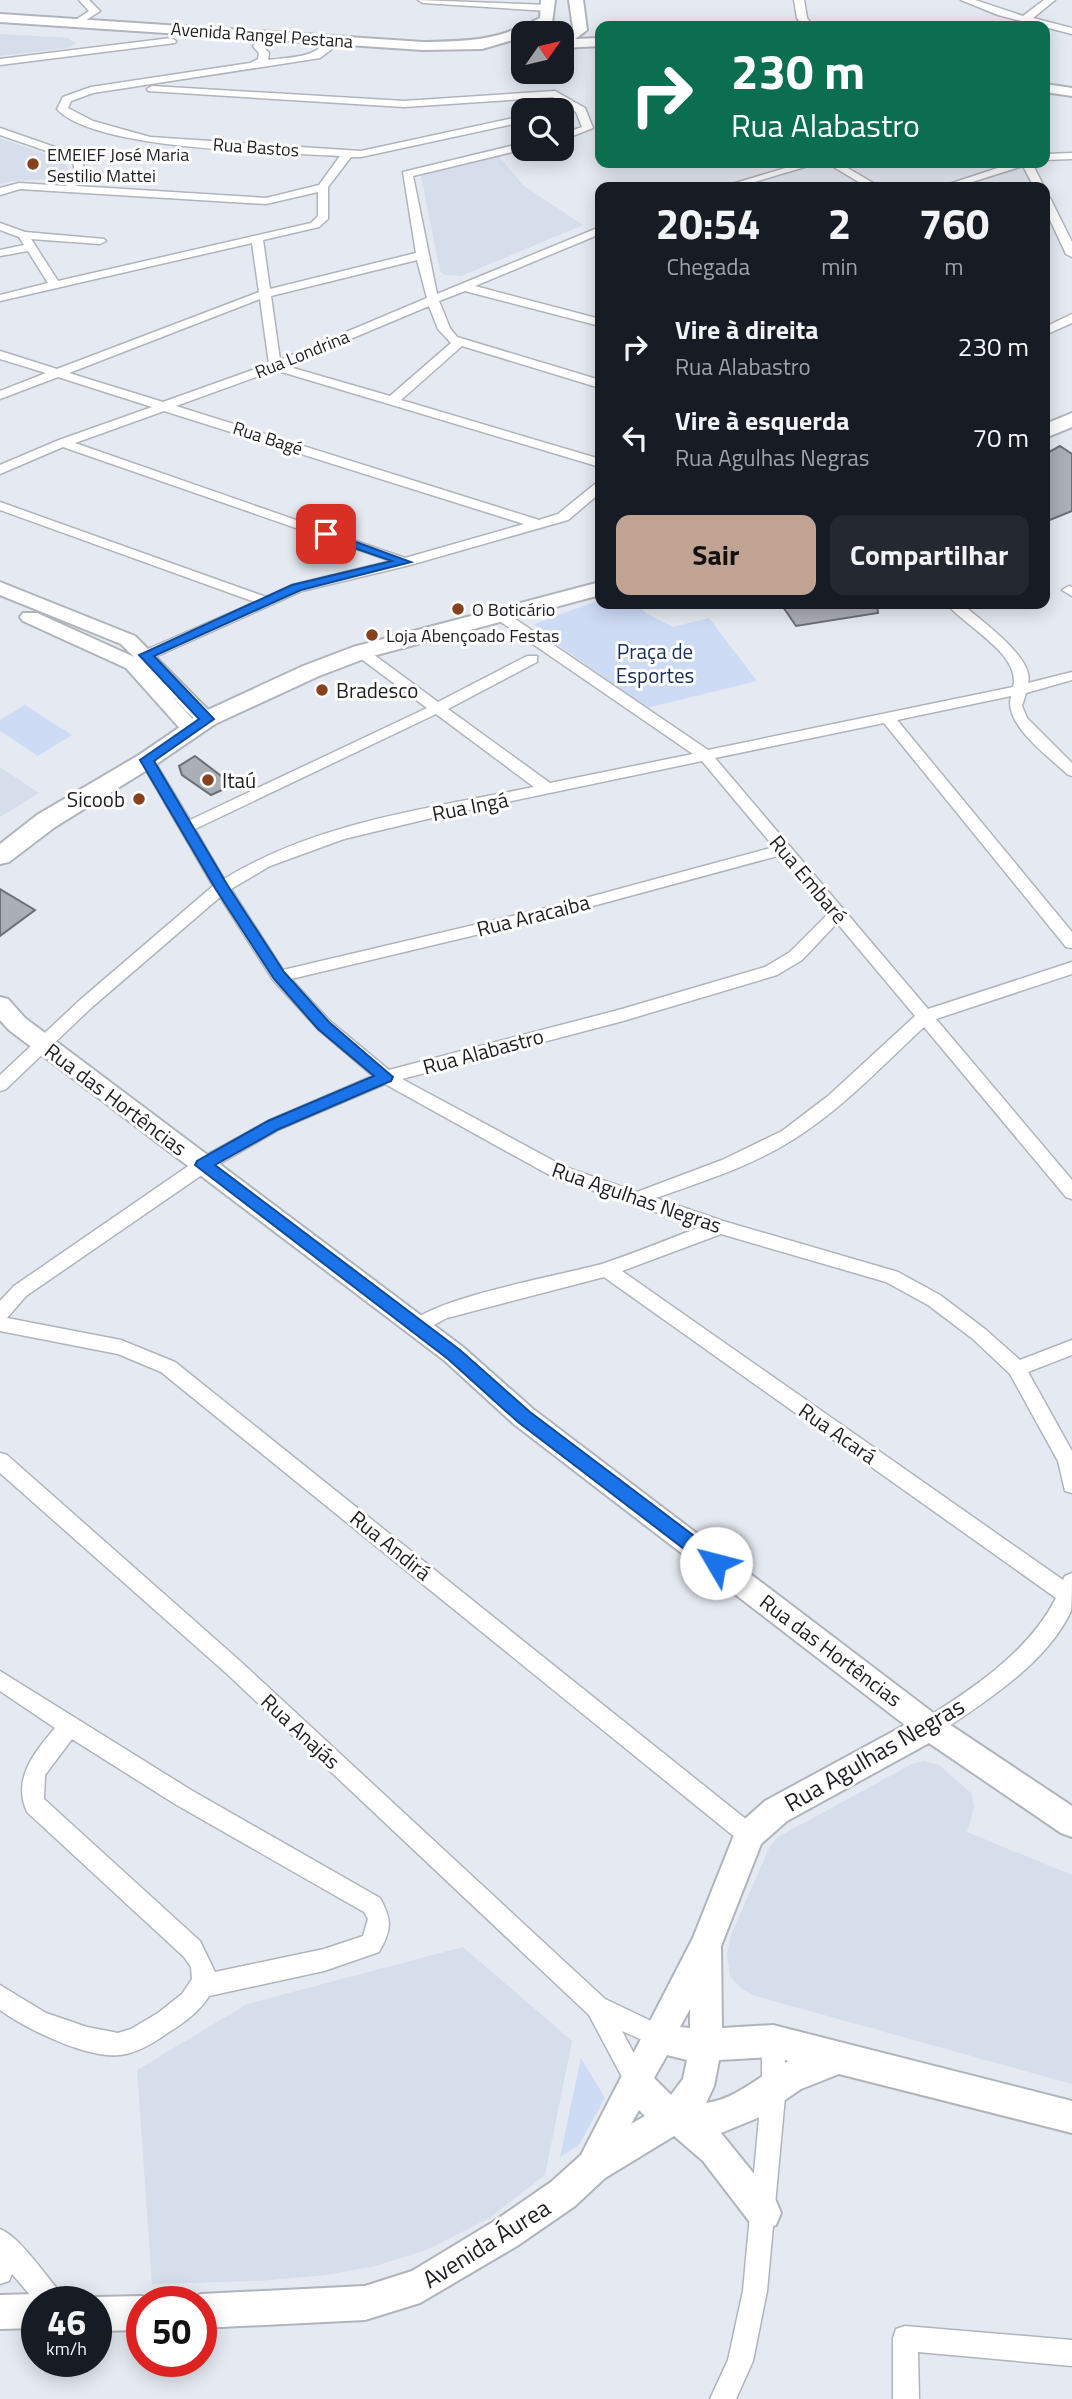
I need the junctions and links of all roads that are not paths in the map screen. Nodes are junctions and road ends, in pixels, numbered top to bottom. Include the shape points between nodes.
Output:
1 (84, 0) edge
2 (423, 0) edge
3 (576, 0) edge
4 (799, 0) edge
5 (966, 0) edge
6 (1049, 0) edge
7 (549, 4) edge
8 (0, 18) edge
9 (1024, 20) junction
10 (546, 21) edge
11 (804, 21) edge
12 (1028, 21) edge
13 (77, 23) junction
14 (1050, 26) edge
15 (0, 30) edge
16 (580, 30) junction
17 (1072, 31) edge
18 (574, 34) edge
19 (511, 37) edge
20 (83, 41) dead end
21 (171, 41) junction
22 (262, 41) junction
23 (595, 41) edge
24 (595, 42) edge
25 (574, 43) edge
26 (327, 45) junction
27 (68, 53) junction
28 (509, 53) dead end
29 (0, 62) edge
30 (248, 68) junction
31 (197, 75) junction
32 (173, 85) junction
33 (202, 93) junction
34 (576, 107) joint
35 (511, 122) edge
36 (0, 131) edge
37 (574, 133) edge
38 (511, 149) edge
39 (348, 153) junction
40 (1072, 156) edge
41 (1050, 157) edge
42 (795, 168) edge
43 (841, 168) edge
44 (1008, 168) edge
45 (745, 182) edge
46 (865, 182) edge
47 (962, 182) edge
48 (323, 187) junction
49 (69, 189) junction
50 (0, 192) edge
51 (1050, 208) edge
52 (0, 226) edge
53 (595, 232) edge
54 (23, 235) junction
55 (257, 239) junction
56 (581, 240) junction
57 (100, 241) dead end
58 (595, 243) edge
59 (32, 247) junction
60 (0, 253) edge
61 (1072, 254) edge
62 (422, 255) junction
63 (55, 285) junction
64 (465, 287) junction
65 (263, 294) junction
66 (0, 298) edge
67 (433, 300) junction
68 (1072, 318) edge
69 (595, 322) edge
70 (1050, 329) edge
71 (460, 342) junction
72 (0, 355) edge
73 (275, 366) junction
74 (56, 372) junction
75 (595, 382) edge
76 (0, 395) edge
77 (392, 401) junction
78 (168, 407) junction
79 (1072, 419) edge
80 (1050, 430) edge
81 (63, 443) junction
82 (595, 462) edge
83 (0, 471) edge
84 (595, 492) edge
85 (0, 506) edge
86 (535, 523) junction
87 (405, 562) junction
88 (0, 589) edge
89 (595, 589) edge
90 (266, 601) junction
91 (0, 606) edge
92 (960, 609) edge
93 (500, 615) junction
94 (361, 652) junction
95 (139, 659) junction
96 (532, 659) dead end
97 (1072, 676) edge
98 (1018, 690) junction
99 (438, 708) junction
100 (888, 718) junction
101 (199, 725) junction
102 (705, 755) junction
103 (147, 760) junction
104 (1072, 771) edge
105 (550, 790) junction
106 (47, 821) junction
107 (187, 827) junction
108 (0, 841) edge
109 (785, 849) junction
110 (0, 856) edge
111 (222, 888) junction
112 (837, 914) junction
113 (1072, 943) edge
114 (1072, 968) edge
115 (279, 976) junction
116 (0, 1004) edge
117 (926, 1016) junction
118 (41, 1043) junction
119 (386, 1077) junction
120 (0, 1085) edge
121 (203, 1165) junction
122 (1072, 1192) edge
123 (639, 1199) junction
124 (720, 1227) junction
125 (607, 1269) junction
126 (0, 1312) edge
127 (0, 1324) edge
128 (417, 1327) junction
129 (1072, 1347) edge
130 (1017, 1369) junction
131 (0, 1461) edge
132 (1072, 1485) edge
133 (1070, 1589) edge
134 (0, 1680) edge
135 (930, 1727) junction
136 (68, 1728) junction
137 (1072, 1823) edge
138 (749, 1835) junction
139 (705, 1946) junction
140 (203, 1986) junction
141 (0, 1996) edge
142 (597, 2007) junction
143 (658, 2036) junction
144 (774, 2041) junction
145 (706, 2045) junction
146 (838, 2058) junction
147 (636, 2082) junction
148 (774, 2086) junction
149 (676, 2116) junction
150 (1072, 2117) edge
151 (593, 2166) junction
152 (764, 2213) junction
153 (3, 2255) edge
154 (35, 2286) edge
155 (217, 2310) edge
156 (21, 2311) edge
157 (0, 2312) edge
158 (1072, 2353) edge
159 (723, 2399) edge
160 (906, 2399) edge

1 - 13 street via 95,11
2 - 7 street
3 - 16 main road
4 - 11 street
5 - 9 street
6 - 9 street
7 - 10 main road, Avenida Rangel Pestana
8 - 13 main road, Avenida Rangel Pestana
9 - 12 street
13 - 22 main road, Avenida Rangel Pestana
14 - 17 street
15 - 21 main road, Avenida Rangel Pestana
16 - 18 main road
16 - 23 main road
19 - 26 main road, Avenida Rangel Pestana via 460,46
20 - 27 street
21 - 22 main road, Avenida Rangel Pestana
21 - 27 street
22 - 26 main road, Avenida Rangel Pestana
22 - 30 street via 263,60
24 - 25 main road
26 - 28 main road, Avenida Rangel Pestana via 444,58
26 - 30 street, Rua Bastos via 316,56
27 - 29 street
30 - 31 street, Rua Bastos
31 - 32 street, Rua Bastos
31 - 33 street via 191,85
32 - 33 street
32 - 39 street, Rua Bastos via 112,87 78,94 67,99 62,109 140,139
33 - 34 street via 404,104 555,94
34 - 37 street via 588,128
35 - 39 street, Rua Bastos via 372,153
36 - 49 street via 78,162 80,171
38 - 62 street via 407,174
39 - 48 street
40 - 41 street
42 - 45 street
43 - 46 street
44 - 47 street
48 - 49 street via 266,201
48 - 55 street via 321,221
49 - 50 street via 19,186
51 - 61 street
52 - 54 street
53 - 56 street, Rua Londrina
54 - 57 street
54 - 59 street
55 - 63 street
55 - 65 street
56 - 58 street
56 - 64 street, Rua Londrina
59 - 60 street
59 - 63 street
62 - 65 street
62 - 67 street
63 - 66 street
64 - 67 street, Rua Londrina
64 - 69 street
65 - 73 street
65 - 74 street
67 - 71 street via 443,330
67 - 73 street, Rua Londrina
68 - 70 street
71 - 75 street
71 - 77 street
72 - 74 street, Rua Bagé
73 - 77 street
73 - 78 street, Rua Londrina
74 - 76 street
74 - 78 street, Rua Bagé
77 - 82 street
78 - 81 street, Rua Londrina
78 - 86 street, Rua Bagé
79 - 80 main road
81 - 83 street, Rua Londrina
81 - 87 street
84 - 86 street via 573,512
85 - 90 street
86 - 87 street
87 - 90 street via 297,588
88 - 95 main road via 128,639
89 - 93 main road
90 - 95 street
91 - 95 main road
92 - 98 street via 1017,660 1023,677
93 - 94 main road
93 - 102 street, Rua Embaré
94 - 99 street
94 - 101 main road
95 - 101 main road
96 - 99 street
97 - 98 street, Rua Ingá
98 - 100 street, Rua Ingá
98 - 104 street via 1015,706 1020,720
99 - 105 street
99 - 107 street
100 - 102 street, Rua Ingá
100 - 113 street
101 - 103 main road
102 - 105 street, Rua Ingá
102 - 109 street, Rua Embaré
103 - 106 main road
103 - 107 street, Rua Agulhas Negras
105 - 111 street, Rua Ingá via 359,831 290,852
106 - 108 main road
106 - 110 main road
107 - 111 street, Rua Agulhas Negras
109 - 112 street, Rua Embaré
109 - 115 street, Rua Aracaiba via 567,908
111 - 115 street, Rua Agulhas Negras
111 - 118 street, Rua Ingá
112 - 117 street, Rua Embaré
112 - 119 street, Rua Alabastro via 796,956 771,971
114 - 117 street
115 - 119 street, Rua Agulhas Negras via 324,1025
116 - 118 main road, Rua das Hortências
117 - 122 street, Rua Embaré
117 - 123 street via 834,1100 788,1135 728,1165
118 - 120 street, Rua Ingá
118 - 121 main road, Rua das Hortências
119 - 121 street, Rua Alabastro via 274,1125
119 - 123 street, Rua Agulhas Negras via 559,1172
121 - 126 street, Rua Alabastro via 20,1291
121 - 128 main road, Rua das Hortências
123 - 124 street, Rua Agulhas Negras
124 - 125 street
124 - 130 street, Rua Agulhas Negras via 892,1277 934,1300
125 - 128 street via 442,1312
125 - 133 street, Rua Acará
127 - 138 street, Rua Andirá via 121,1347 168,1367
128 - 135 main road, Rua das Hortências via 524,1417
129 - 130 street
130 - 132 street, Rua Agulhas Negras via 1067,1460
131 - 142 street, Rua Anajás via 233,1667
133 - 135 street, Rua Agulhas Negras via 1044,1636 958,1710
134 - 136 street
135 - 137 main road, Rua das Hortências
135 - 138 main road, Rua Agulhas Negras via 776,1811
136 - 140 street via 31,1781 29,1793 35,1805 192,1949 203,1971
136 - 140 street via 372,1905 379,1918 371,1944 324,1960
138 - 139 main road, Rua Agulhas Negras
139 - 143 main road, Rua Agulhas Negras
139 - 145 main road, Rua Agulhas Negras
140 - 141 street via 166,2021 121,2045 33,2019
142 - 143 street, Rua Anajás
142 - 147 street, Rua Anajás
143 - 145 main road
143 - 147 main road, Avenida Áurea
144 - 145 main road
144 - 146 main road
144 - 148 street
145 - 149 main road, Avenida Áurea via 698,2086
146 - 148 main road
146 - 150 main road
147 - 149 main road via 654,2106
147 - 151 main road, Avenida Áurea
148 - 149 main road via 749,2105 708,2120
148 - 152 street
149 - 151 main road, Avenida Áurea
149 - 152 main road via 732,2168
151 - 155 main road, Avenida Áurea via 563,2194 420,2286 365,2303
152 - 159 street via 748,2326 740,2361
153 - 154 street
156 - 157 main road
158 - 160 street via 905,2338

